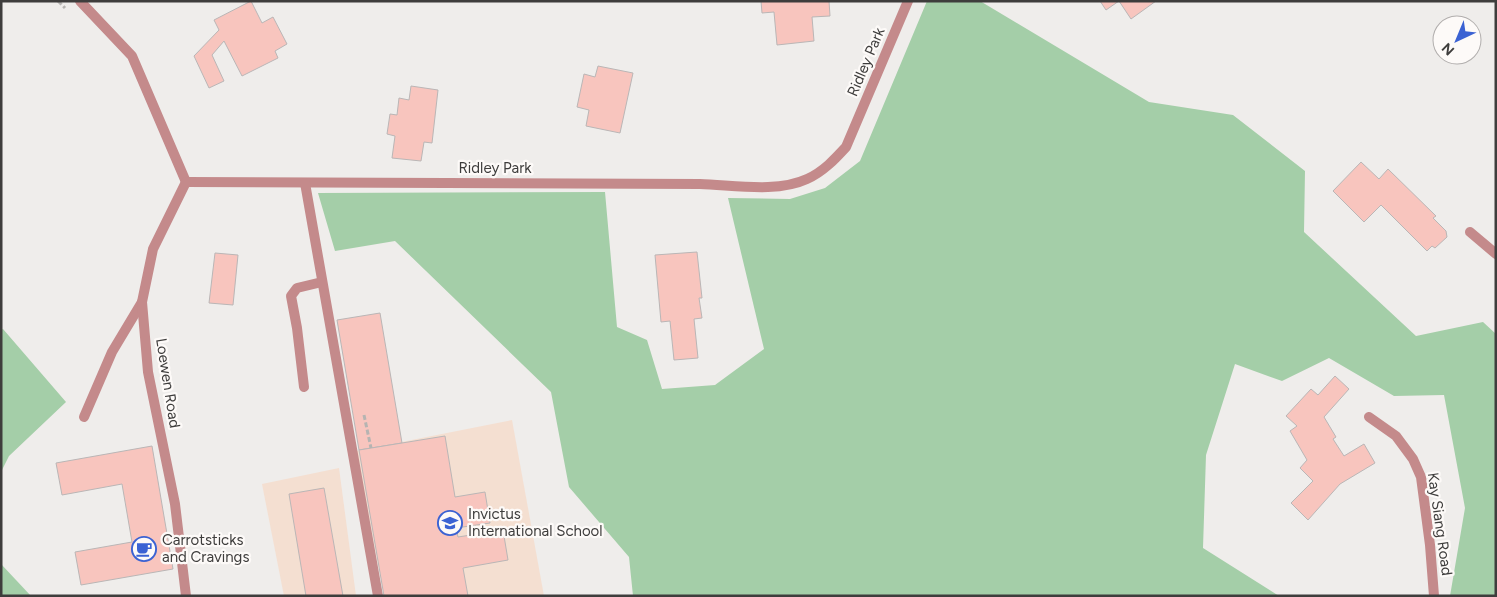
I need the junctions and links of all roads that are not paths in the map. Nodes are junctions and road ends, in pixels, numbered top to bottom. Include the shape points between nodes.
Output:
1 (80, 1) edge
2 (908, 1) edge
3 (186, 182) junction
4 (305, 183) junction
5 (1470, 232) dead end
6 (1496, 254) edge
7 (322, 282) junction
8 (142, 302) junction
9 (304, 387) dead end
10 (84, 417) dead end
11 (1369, 417) dead end
12 (186, 596) edge
13 (378, 596) edge
14 (1434, 596) edge

1 - 3 street via 132,56
2 - 4 street, Ridley Park via 846,147 828,166 808,179 785,186
3 - 4 street, Ridley Park
3 - 8 street, Loewen Road via 153,249
4 - 7 street
5 - 6 street
7 - 9 street via 297,288 291,296
7 - 13 street
8 - 10 street via 112,352
8 - 12 street, Loewen Road via 148,372 175,504
11 - 14 street, Kay Siang Road via 1396,436 1413,459 1421,477

